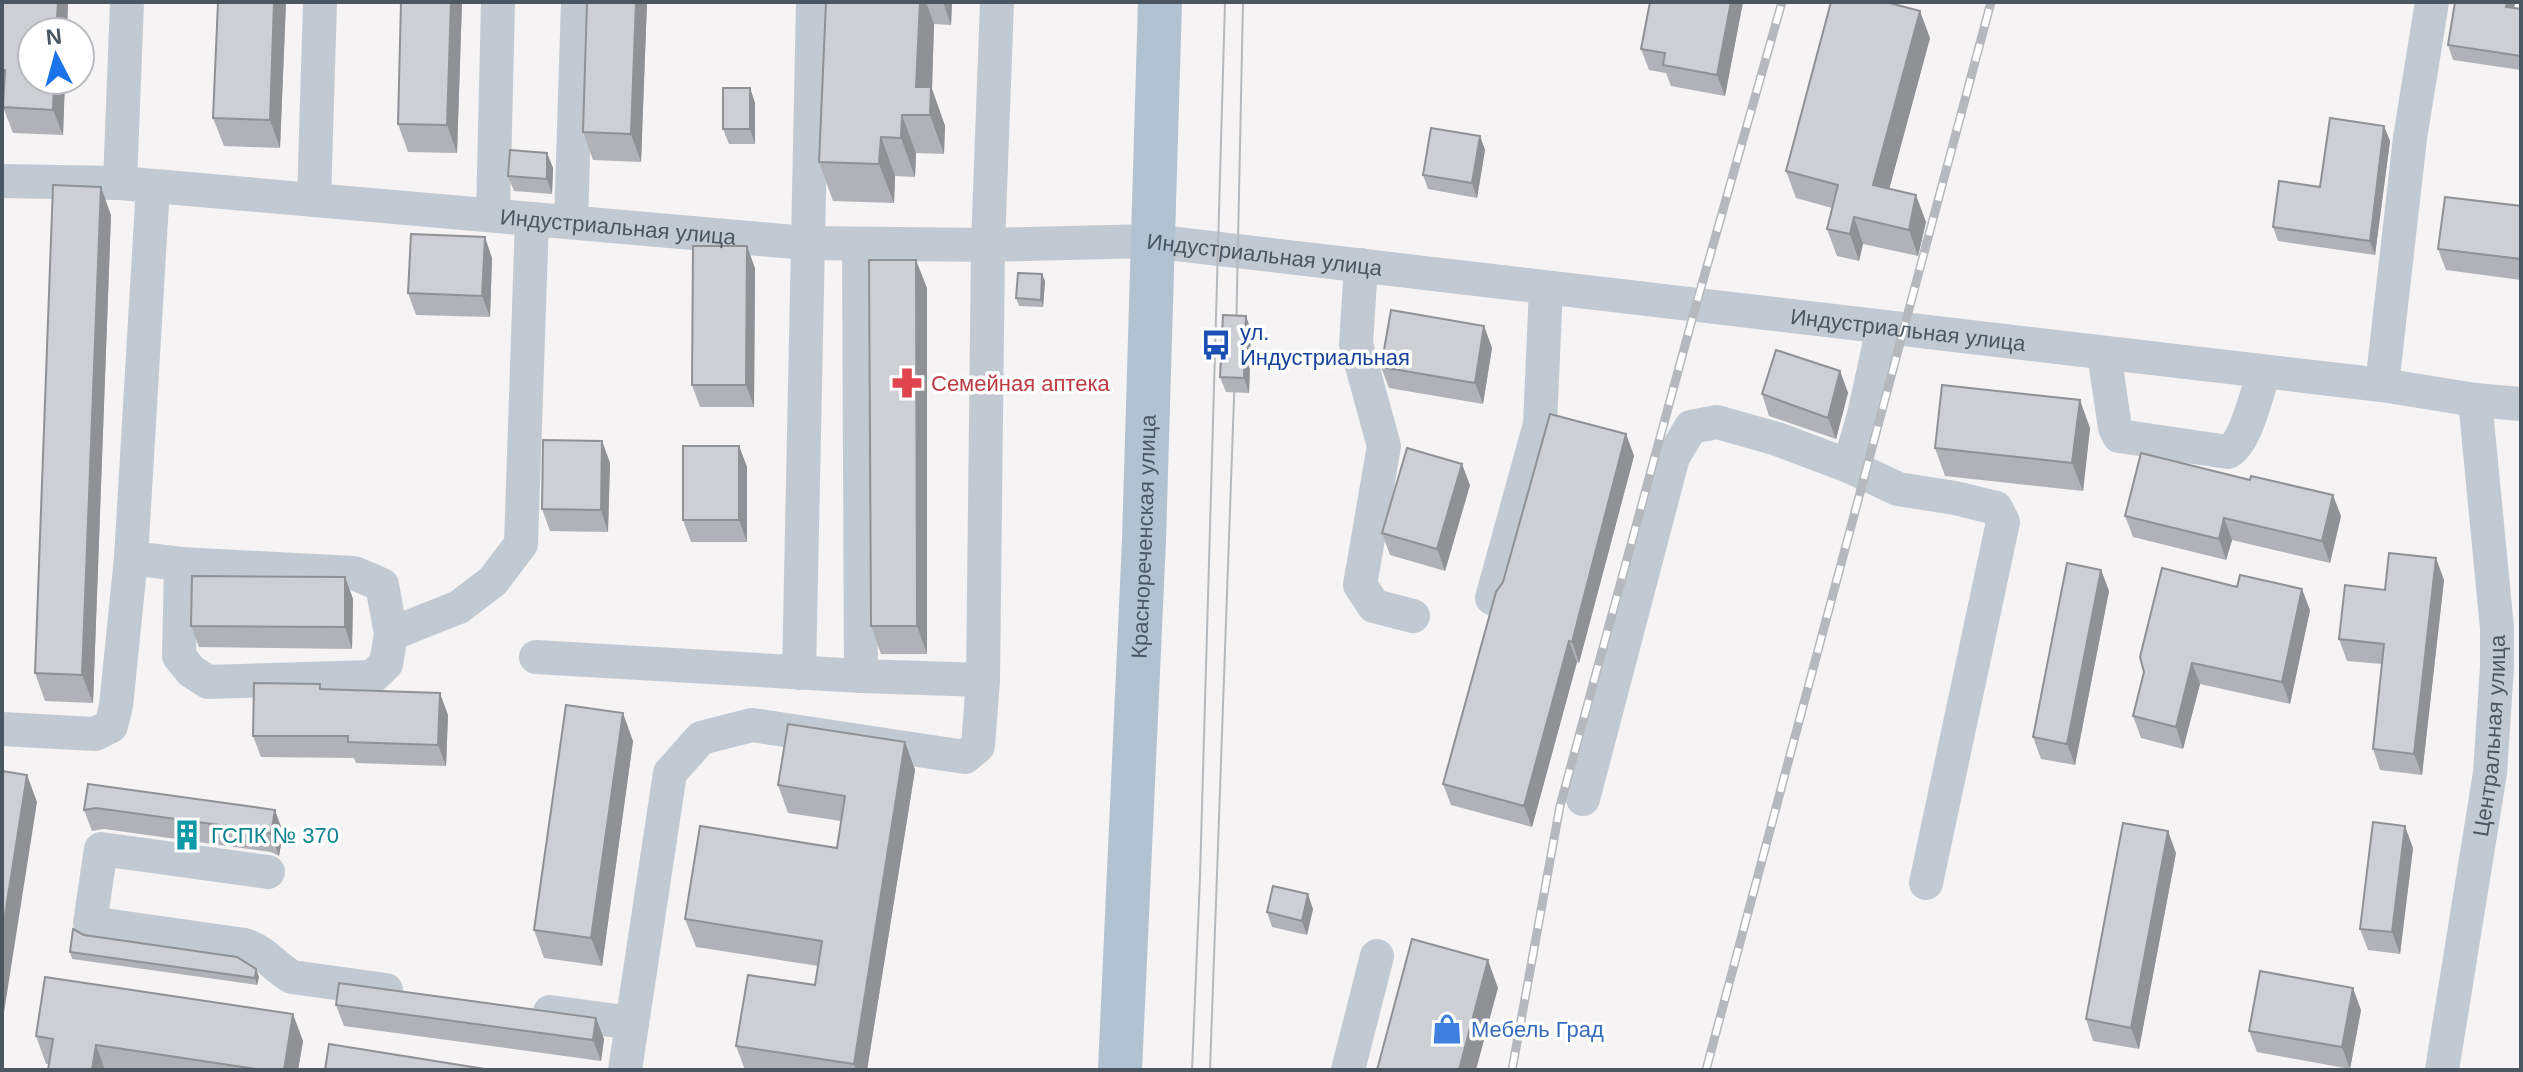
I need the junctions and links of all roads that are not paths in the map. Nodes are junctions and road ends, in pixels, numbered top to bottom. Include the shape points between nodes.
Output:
1 (127, 2) edge
2 (320, 2) edge
3 (498, 2) edge
4 (578, 2) edge
5 (813, 2) edge
6 (997, 2) edge
7 (1160, 2) edge
8 (2432, 2) edge
9 (2, 181) edge
10 (137, 184) junction
11 (314, 200) junction
12 (493, 213) junction
13 (532, 219) junction
14 (571, 222) junction
15 (1151, 241) junction
16 (806, 243) junction
17 (859, 245) junction
18 (988, 245) junction
19 (1361, 265) junction
20 (1546, 288) junction
21 (1883, 328) junction
22 (2104, 353) junction
23 (2264, 372) junction
24 (2382, 385) junction
25 (2475, 400) junction
26 (2521, 404) edge
27 (1849, 466) junction
28 (131, 558) junction
29 (181, 564) junction
30 (1492, 598) edge
31 (1413, 616) dead end
32 (391, 634) junction
33 (536, 657) dead end
34 (799, 673) junction
35 (861, 676) junction
36 (983, 680) junction
37 (2, 729) edge
38 (1583, 799) dead end
39 (268, 872) dead end
40 (1926, 883) dead end
41 (1377, 956) dead end
42 (416, 994) edge
43 (524, 1008) edge
44 (632, 1023) junction
45 (625, 1070) edge
46 (1120, 1070) edge
47 (1348, 1070) edge
48 (2442, 1070) edge

1 - 10 street
2 - 11 street
3 - 12 street
4 - 14 street
5 - 16 street
6 - 18 street
7 - 15 main road, Краснореченская улица
8 - 24 street via 2410,138
9 - 10 street, Индустриальная улица
10 - 11 street, Индустриальная улица
10 - 28 street
11 - 12 street, Индустриальная улица
12 - 13 street, Индустриальная улица
13 - 14 street, Индустриальная улица
13 - 32 street via 521,544 493,581 459,607
14 - 16 street, Индустриальная улица
15 - 18 street, Индустриальная улица
15 - 19 street, Индустриальная улица
15 - 46 main road, Краснореченская улица via 1144,540
16 - 17 street, Индустриальная улица
16 - 34 street
17 - 18 street, Индустриальная улица
17 - 35 street
18 - 36 street
19 - 20 street, Индустриальная улица
19 - 31 street via 1356,344 1384,446 1360,585 1374,606
20 - 21 street, Индустриальная улица
20 - 30 street via 1540,424
21 - 22 street, Индустриальная улица
21 - 27 street
22 - 23 street, Индустриальная улица
22 - 23 street via 2119,436 2228,452 2241,438
23 - 24 street, Индустриальная улица
24 - 25 street, Индустриальная улица
25 - 26 street, Индустриальная улица
25 - 48 street, Центральная улица via 2497,667 2490,773
27 - 38 street via 1717,422 1691,427 1673,457
27 - 40 street via 1898,489 1996,508 2003,522
28 - 29 street
28 - 37 street via 111,726 95,734
29 - 32 street via 370,578 382,585
29 - 32 street via 179,656 208,682 372,677 386,664
33 - 34 street
34 - 35 street
35 - 36 street
36 - 44 street via 978,746 965,757 752,725 701,738 670,773
39 - 42 street via 101,849 90,923 245,945 263,952 292,977
41 - 47 street
43 - 44 street
44 - 45 street

